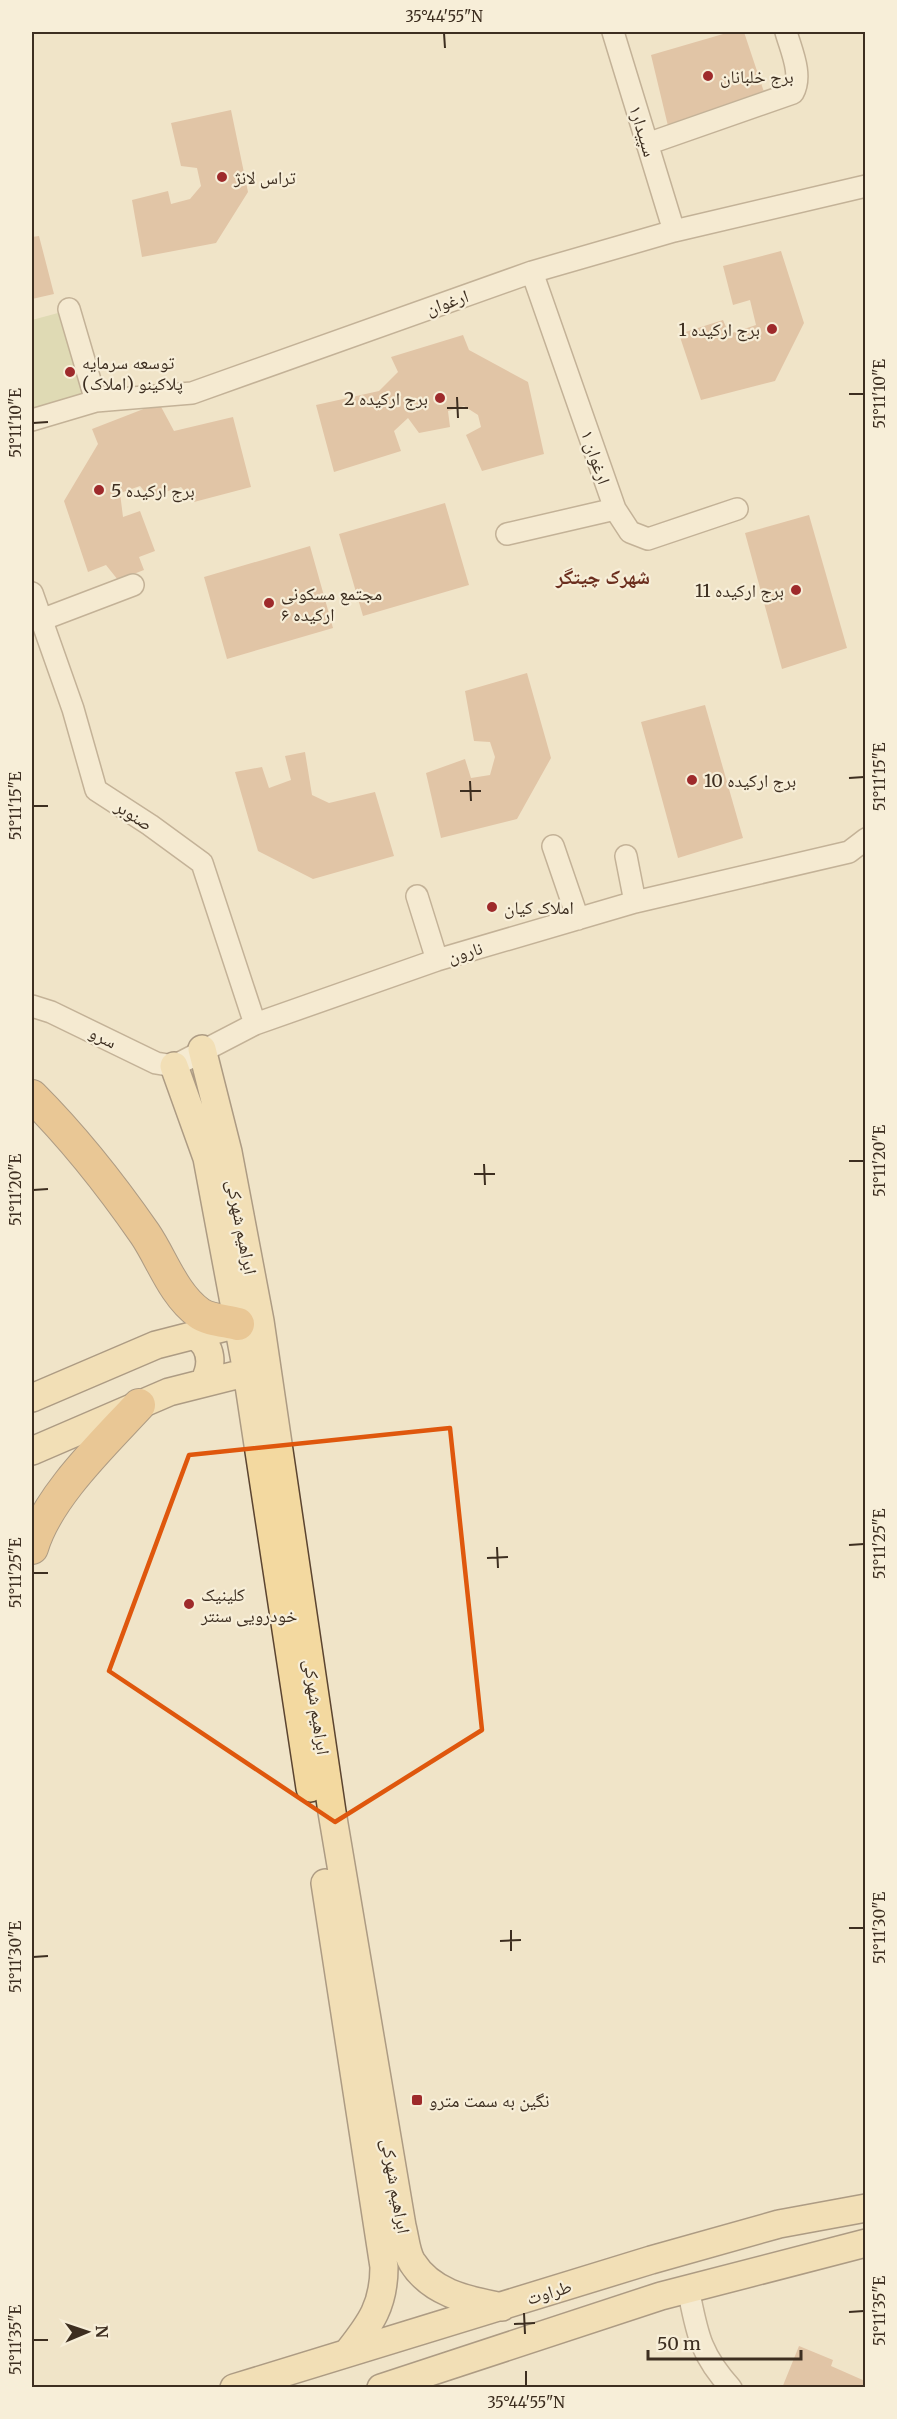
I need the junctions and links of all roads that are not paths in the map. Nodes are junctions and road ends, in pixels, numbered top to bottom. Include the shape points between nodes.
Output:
1 (613, 32) edge
2 (786, 32) edge
3 (647, 144) junction
4 (866, 186) edge
5 (674, 231) junction
6 (532, 272) junction
7 (69, 309) dead end
8 (96, 401) junction
9 (32, 420) edge
10 (615, 509) junction
11 (737, 509) dead end
12 (507, 534) dead end
13 (133, 585) dead end
14 (32, 593) edge
15 (41, 620) junction
16 (866, 839) edge
17 (553, 846) dead end
18 (626, 856) dead end
19 (417, 896) dead end
20 (635, 902) junction
21 (578, 919) junction
22 (437, 960) junction
23 (32, 1006) edge
24 (255, 1024) junction
25 (202, 1049) junction
26 (174, 1066) junction
27 (32, 1096) edge
28 (249, 1323) junction
29 (195, 1335) junction
30 (257, 1370) junction
31 (204, 1382) junction
32 (32, 1398) edge
33 (139, 1405) junction
34 (32, 1451) edge
35 (32, 1548) edge
36 (866, 2208) edge
37 (866, 2243) edge
38 (651, 2260) junction
39 (688, 2288) junction
40 (661, 2296) junction
41 (502, 2307) junction
42 (348, 2352) junction
43 (450, 2364) junction
44 (234, 2388) edge
45 (381, 2388) edge
46 (438, 2388) edge
47 (731, 2388) edge

1 - 3 street, سپیدار۱
2 - 3 street via 797,72 798,85 793,93
3 - 5 street, سپیدار۱
4 - 5 street, ارغوان
5 - 6 street, ارغوان
6 - 8 street, ارغوان via 192,393
6 - 10 street, ارغوان ۱
7 - 8 street
8 - 9 street, ارغوان
10 - 11 street, ارغوان ۱ via 630,532 648,539
10 - 12 street
13 - 15 street
14 - 15 street, صنوبر
15 - 24 street, صنوبر via 73,709 96,790 202,863
16 - 20 street, نارون via 849,852
17 - 21 street
18 - 20 street
19 - 22 street
20 - 21 street, نارون
21 - 22 street, نارون
22 - 24 street, نارون
23 - 26 street, سرو via 156,1063
24 - 25 street, نارون
25 - 26 street, نارون
25 - 28 main road, ابراهیم شهرکی via 228,1152
26 - 28 main road, ابراهیم شهرکی via 207,1158
27 - 28 highway via 112,1188 147,1236 179,1291 200,1314
28 - 29 main road
28 - 30 main road, ابراهیم شهرکی
29 - 31 main road via 210,1355
29 - 32 main road via 156,1345
30 - 31 main road
30 - 41 main road, ابراهیم شهرکی via 411,2261 431,2283 458,2297
30 - 42 main road, ابراهیم شهرکی via 383,2259 384,2290 373,2320
31 - 33 main road
33 - 34 main road
33 - 35 highway via 82,1466 37,1530
36 - 38 main road, طراوت via 779,2224
37 - 39 main road, طراوت
38 - 40 main road
38 - 41 main road, طراوت
39 - 40 main road, طراوت
39 - 47 street via 699,2342
40 - 43 main road, طراوت
41 - 42 main road, طراوت
42 - 44 main road, طراوت
43 - 45 main road, طراوت
43 - 46 main road

